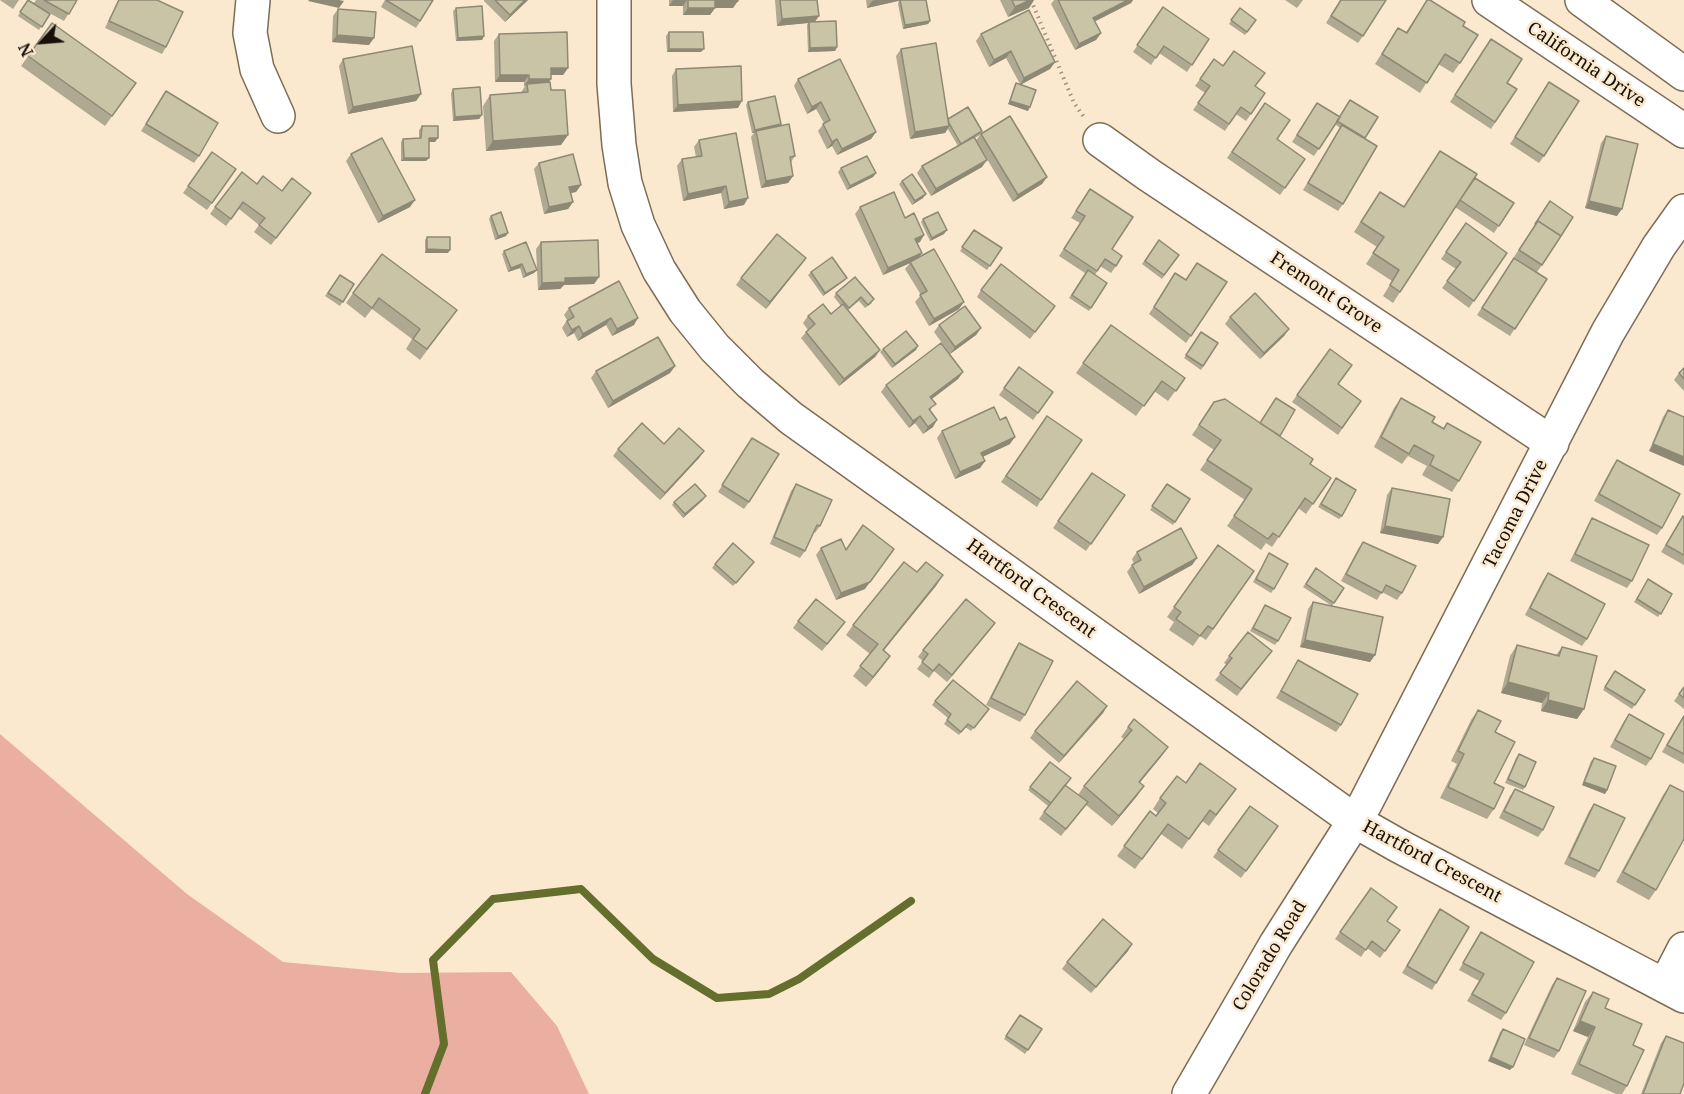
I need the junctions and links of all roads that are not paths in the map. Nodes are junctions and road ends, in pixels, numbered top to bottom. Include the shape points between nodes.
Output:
1 (254, 0) edge
2 (614, 0) edge
3 (1489, 0) edge
4 (1582, 0) edge
5 (1684, 74) edge
6 (278, 116) dead end
7 (1684, 131) edge
8 (1100, 140) road end
9 (1684, 211) edge
10 (1552, 443) junction
11 (1355, 821) junction
12 (1684, 949) edge
13 (1675, 991) edge
14 (1189, 1094) edge

1 - 6 street via 250,33 257,69
2 - 11 street, Hartford Crescent via 614,84 625,183 638,225 659,270 715,348 791,418
3 - 7 street, California Drive
4 - 5 street
8 - 10 street, Fremont Grove
9 - 10 street, Tacoma Drive via 1633,288
10 - 11 street, Tacoma Drive
11 - 13 street, Hartford Crescent
11 - 14 street, Colorado Road via 1276,944
12 - 13 street

